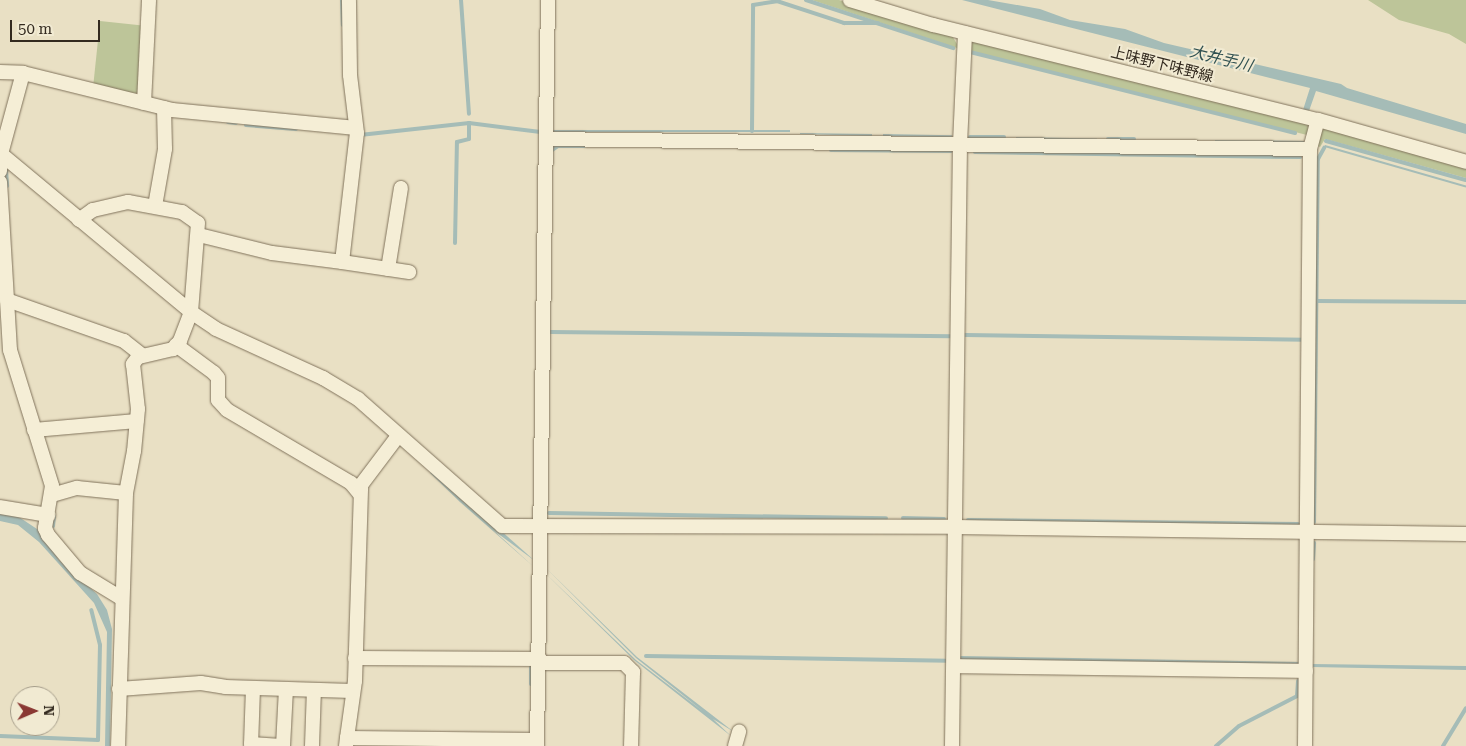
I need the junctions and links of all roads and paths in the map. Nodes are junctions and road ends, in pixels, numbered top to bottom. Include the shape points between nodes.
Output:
1 (149, 0) edge
2 (349, 0) edge
3 (548, 0) edge
4 (850, 0) edge
5 (965, 33) junction
6 (0, 72) edge
7 (23, 73) junction
8 (144, 103) junction
9 (164, 108) junction
10 (1318, 120) junction
11 (356, 128) junction
12 (547, 139) junction
13 (960, 144) junction
14 (1310, 149) junction
15 (1, 154) edge
16 (1466, 162) edge
17 (0, 170) edge
18 (0, 182) edge
19 (400, 188) dead end
20 (155, 206) junction
21 (79, 220) junction
22 (199, 235) junction
23 (342, 262) junction
24 (388, 269) junction
25 (409, 272) dead end
26 (7, 300) junction
27 (191, 312) junction
28 (176, 345) junction
29 (142, 355) junction
30 (137, 421) junction
31 (34, 430) junction
32 (398, 436) junction
33 (126, 493) junction
34 (360, 494) junction
35 (52, 495) junction
36 (0, 507) edge
37 (48, 515) junction
38 (540, 524) junction
39 (956, 527) junction
40 (1308, 532) junction
41 (1466, 534) edge
42 (121, 598) junction
43 (355, 658) junction
44 (540, 661) junction
45 (954, 666) junction
46 (1306, 671) junction
47 (253, 688) junction
48 (119, 689) junction
49 (286, 689) junction
50 (314, 690) junction
51 (352, 691) junction
52 (346, 742) edge
53 (493, 743) edge
54 (537, 743) edge
55 (118, 746) edge
56 (282, 746) edge
57 (312, 746) edge
58 (631, 746) edge
59 (952, 746) edge
60 (1305, 746) edge

1 - 8 street
2 - 11 street via 350,75
3 - 12 street
4 - 5 street, 上味野下味野線
5 - 10 street, 上味野下味野線
5 - 13 street
6 - 7 street
7 - 8 street
7 - 15 street
8 - 9 street
9 - 11 street
9 - 20 street via 165,149
10 - 14 street
10 - 16 street, 上味野下味野線
11 - 23 street via 352,194
12 - 13 street
12 - 38 street
13 - 14 street
13 - 39 street
14 - 40 street
15 - 17 street
15 - 21 street
18 - 26 street
19 - 24 street
20 - 21 street via 121,202 94,210
20 - 22 street via 191,216 198,223
21 - 27 street
22 - 23 street via 272,253
22 - 27 street
23 - 24 street
24 - 25 street
26 - 29 street via 124,341
26 - 31 street via 10,350
27 - 28 street
27 - 32 street via 216,329 347,391
28 - 29 street via 172,349
28 - 34 street via 218,378 218,400 226,410 351,484
29 - 30 street via 133,364
30 - 31 street
30 - 33 street
31 - 35 street
32 - 34 street via 361,485
32 - 38 street via 435,464 502,526
33 - 35 street via 77,488
33 - 42 street
34 - 43 street
35 - 37 street
36 - 37 street
37 - 42 street via 45,528 63,554 96,585
38 - 39 street
38 - 44 street
39 - 40 street
39 - 45 street
40 - 41 street
40 - 46 street
42 - 48 street
43 - 44 street
43 - 51 street
44 - 54 street
44 - 58 street via 624,663 632,672
45 - 46 street
45 - 59 street
46 - 60 street
47 - 48 street via 201,683
47 - 49 street
47 - 56 street via 251,744
48 - 55 street
49 - 50 street
49 - 56 street
50 - 51 street
50 - 57 street
51 - 52 street
52 - 53 street
53 - 54 street

